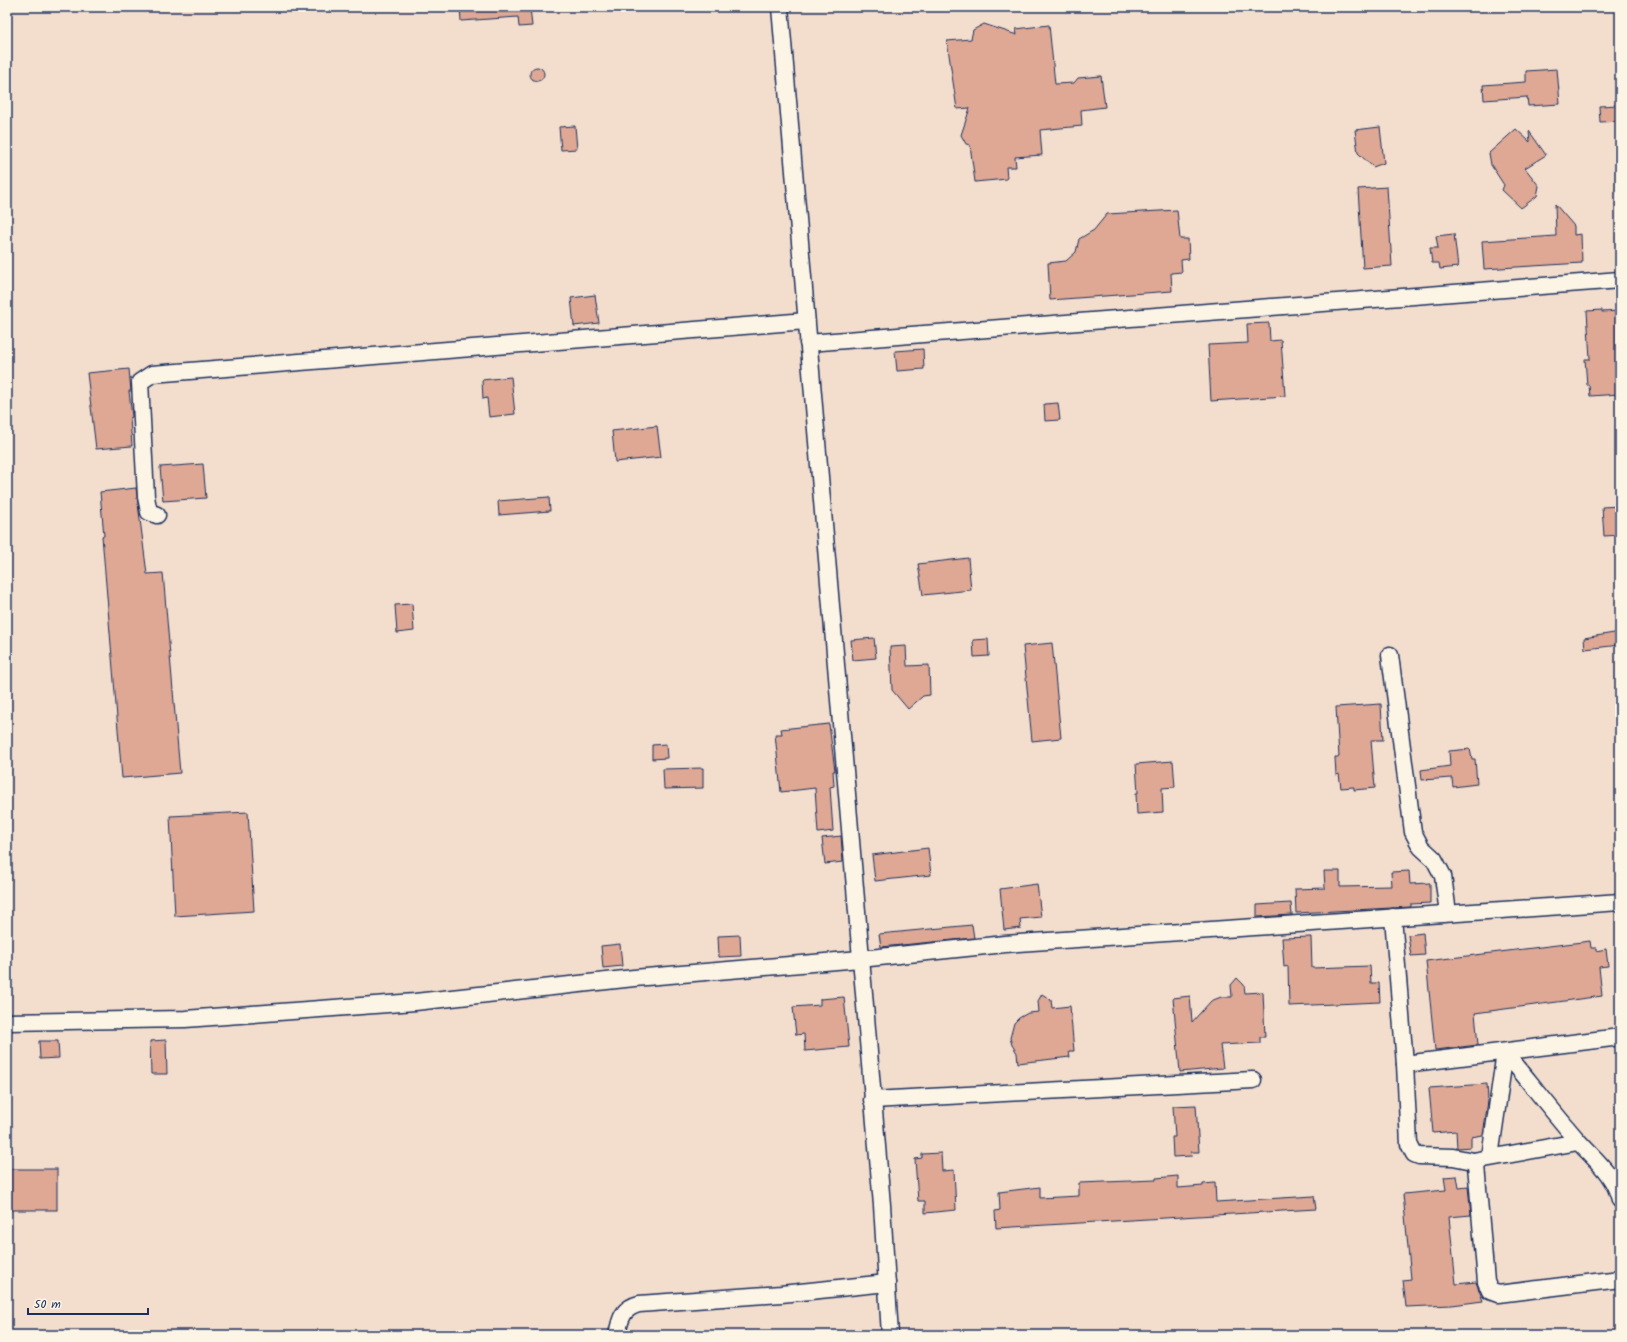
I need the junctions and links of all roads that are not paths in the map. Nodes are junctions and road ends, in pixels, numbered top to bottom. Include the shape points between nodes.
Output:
1 (780, 7) edge
2 (1620, 280) edge
3 (806, 321) junction
4 (808, 343) junction
5 (157, 515) dead end
6 (1390, 655) dead end
7 (1620, 902) edge
8 (1448, 913) junction
9 (1393, 917) junction
10 (860, 959) junction
11 (7, 1022) edge
12 (1620, 1037) edge
13 (1505, 1052) junction
14 (1405, 1064) junction
15 (1253, 1080) dead end
16 (872, 1100) junction
17 (1578, 1142) junction
18 (1490, 1157) junction
19 (1473, 1161) junction
20 (1620, 1200) edge
21 (1620, 1279) edge
22 (887, 1283) junction
23 (617, 1335) edge
24 (890, 1335) edge

1 - 3 street
2 - 4 street
3 - 4 street
3 - 5 street via 152,374 140,382 146,497 149,512
4 - 10 street
6 - 8 street via 1413,832 1420,847 1434,859 1443,876
7 - 8 street
8 - 9 street
9 - 10 street via 1005,944
9 - 14 street
10 - 11 street via 634,978 415,1002 185,1019
10 - 16 street
12 - 13 street
13 - 14 street
13 - 17 street
13 - 18 street
14 - 19 street via 1411,1150 1419,1156 1453,1157
15 - 16 street
16 - 22 street
17 - 18 street
17 - 20 street via 1600,1164 1617,1188
18 - 19 street
19 - 21 street via 1476,1165 1486,1282 1490,1291 1498,1294
22 - 23 street via 781,1294 639,1304 631,1306 621,1316
22 - 24 street

